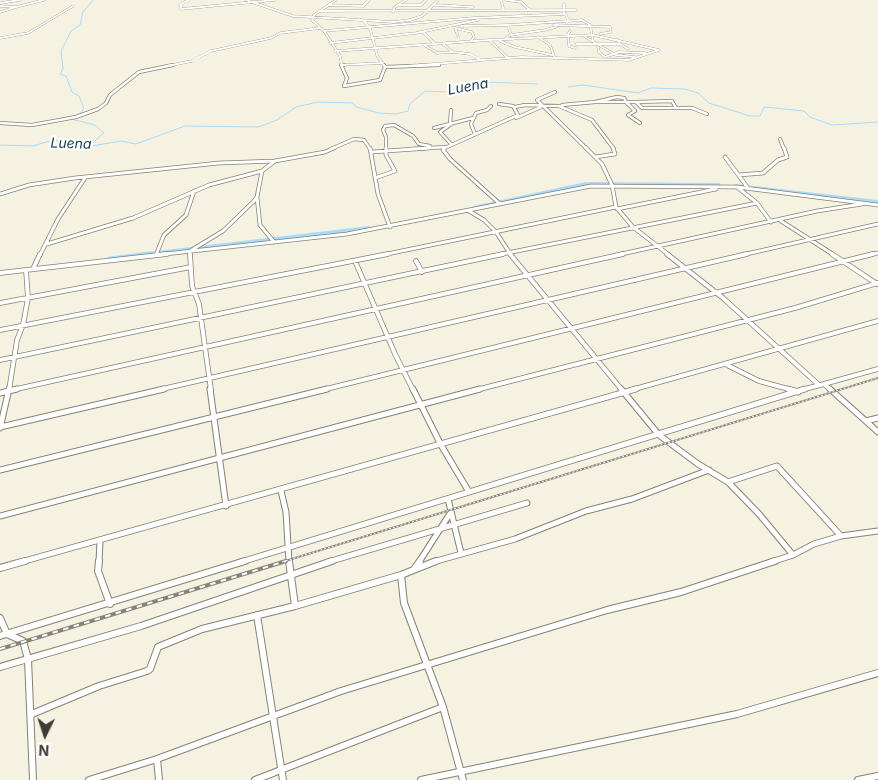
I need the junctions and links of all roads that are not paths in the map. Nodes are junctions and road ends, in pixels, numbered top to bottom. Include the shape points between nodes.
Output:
1 (20, 0) edge
2 (30, 0) edge
3 (44, 0) edge
4 (189, 0) edge
5 (246, 0) edge
6 (275, 0) edge
7 (336, 0) edge
8 (369, 0) edge
9 (406, 0) edge
10 (426, 0) edge
11 (438, 0) edge
12 (501, 0) edge
13 (506, 0) edge
14 (474, 2) dead end
15 (252, 3) junction
16 (0, 4) edge
17 (564, 4) dead end
18 (329, 5) junction
19 (398, 5) junction
20 (435, 5) junction
21 (73, 6) dead end
22 (16, 7) junction
23 (473, 7) junction
24 (564, 10) junction
25 (319, 11) junction
26 (504, 11) junction
27 (531, 11) junction
28 (0, 12) edge
29 (345, 12) junction
30 (356, 12) junction
31 (393, 12) junction
32 (426, 12) junction
33 (473, 12) junction
34 (566, 13) junction
35 (352, 14) junction
36 (442, 14) junction
37 (475, 17) junction
38 (514, 17) junction
39 (312, 18) junction
40 (481, 18) junction
41 (357, 20) junction
42 (409, 20) junction
43 (365, 21) junction
44 (376, 21) junction
45 (451, 21) junction
46 (567, 22) junction
47 (545, 23) junction
48 (522, 24) junction
49 (556, 24) junction
50 (395, 25) junction
51 (507, 25) junction
52 (381, 26) junction
53 (565, 26) junction
54 (456, 27) junction
55 (591, 27) junction
56 (320, 28) junction
57 (370, 28) junction
58 (324, 31) junction
59 (570, 31) junction
60 (424, 32) junction
61 (524, 32) junction
62 (593, 34) junction
63 (399, 35) junction
64 (511, 35) junction
65 (458, 36) dead end
66 (568, 36) junction
67 (575, 36) junction
68 (582, 36) junction
69 (537, 37) junction
70 (0, 38) edge
71 (373, 38) junction
72 (505, 39) junction
73 (584, 39) junction
74 (617, 39) junction
75 (490, 40) junction
76 (472, 41) junction
77 (593, 41) junction
78 (330, 43) junction
79 (435, 44) junction
80 (443, 44) junction
81 (620, 44) junction
82 (424, 45) junction
83 (597, 45) junction
84 (575, 46) junction
85 (374, 48) junction
86 (628, 49) dead end
87 (335, 51) junction
88 (453, 52) junction
89 (646, 53) junction
90 (614, 54) junction
91 (553, 55) junction
92 (578, 57) junction
93 (605, 57) junction
94 (508, 58) junction
95 (598, 58) junction
96 (638, 58) junction
97 (481, 60) junction
98 (383, 63) junction
99 (341, 65) junction
100 (385, 67) junction
101 (555, 92) dead end
102 (626, 102) junction
103 (636, 102) junction
104 (499, 104) dead end
105 (491, 106) dead end
106 (542, 106) junction
107 (552, 106) junction
108 (515, 107) junction
109 (676, 108) junction
110 (451, 110) dead end
111 (707, 114) dead end
112 (473, 118) junction
113 (514, 118) junction
114 (0, 123) edge
115 (640, 124) dead end
116 (450, 125) junction
117 (434, 128) dead end
118 (475, 134) junction
119 (780, 138) dead end
120 (451, 144) junction
121 (447, 146) junction
122 (439, 148) junction
123 (443, 150) junction
124 (385, 151) junction
125 (372, 152) junction
126 (595, 157) junction
127 (725, 157) dead end
128 (275, 161) junction
129 (262, 171) junction
130 (739, 175) junction
131 (88, 176) junction
132 (375, 178) junction
133 (612, 185) junction
134 (738, 188) junction
135 (748, 188) junction
136 (194, 191) junction
137 (0, 194) edge
138 (811, 196) junction
139 (258, 197) junction
140 (757, 203) junction
141 (500, 204) junction
142 (862, 204) junction
143 (878, 205) edge
144 (617, 208) junction
145 (469, 210) junction
146 (780, 221) junction
147 (771, 222) junction
148 (878, 224) edge
149 (390, 227) junction
150 (634, 227) junction
151 (496, 232) junction
152 (811, 240) junction
153 (274, 242) junction
154 (46, 244) junction
155 (660, 246) junction
156 (190, 252) junction
157 (509, 253) junction
158 (878, 253) edge
159 (156, 256) junction
160 (355, 261) junction
161 (416, 261) dead end
162 (844, 261) junction
163 (191, 267) junction
164 (687, 269) junction
165 (26, 270) junction
166 (33, 270) junction
167 (422, 272) junction
168 (0, 273) edge
169 (528, 276) junction
170 (366, 284) junction
171 (877, 284) edge
172 (194, 291) junction
173 (714, 293) junction
174 (28, 298) junction
175 (548, 300) junction
176 (0, 303) edge
177 (376, 309) junction
178 (201, 319) junction
179 (746, 320) junction
180 (878, 321) edge
181 (23, 325) junction
182 (569, 328) junction
183 (0, 330) edge
184 (387, 337) junction
185 (202, 347) junction
186 (780, 350) junction
187 (14, 357) junction
188 (0, 360) edge
189 (596, 360) junction
190 (727, 365) junction
191 (878, 369) edge
192 (405, 370) junction
193 (209, 379) junction
194 (822, 385) junction
195 (9, 390) junction
196 (0, 392) edge
197 (798, 392) junction
198 (626, 394) junction
199 (422, 406) junction
200 (214, 418) junction
201 (878, 418) edge
202 (866, 421) junction
203 (0, 427) edge
204 (878, 432) edge
205 (659, 435) junction
206 (441, 445) junction
207 (219, 458) junction
208 (0, 470) edge
209 (710, 470) junction
210 (728, 482) junction
211 (281, 491) junction
212 (469, 492) junction
213 (448, 499) junction
214 (527, 503) dead end
215 (226, 506) junction
216 (451, 512) junction
217 (0, 516) edge
218 (453, 525) junction
219 (439, 530) junction
220 (878, 531) edge
221 (841, 536) junction
222 (100, 541) junction
223 (288, 548) junction
224 (461, 553) junction
225 (793, 555) junction
226 (0, 568) edge
227 (415, 568) junction
228 (290, 574) junction
229 (401, 575) junction
230 (110, 604) junction
231 (295, 606) junction
232 (258, 615) junction
233 (0, 618) edge
234 (3, 635) edge
235 (28, 659) junction
236 (427, 666) junction
237 (0, 667) edge
238 (878, 673) edge
239 (443, 707) junction
240 (32, 714) junction
241 (273, 717) junction
242 (157, 759) junction
243 (281, 770) junction
244 (461, 772) junction
245 (878, 776) edge
246 (33, 780) edge
247 (89, 780) edge
248 (159, 780) edge
249 (256, 780) edge
250 (283, 780) edge
251 (421, 780) edge
252 (463, 780) edge
253 (858, 780) edge

1 - 16 street
2 - 22 street
3 - 22 street
4 - 15 street via 181,4 181,9
5 - 15 street
6 - 15 street
7 - 18 street
8 - 18 street via 363,6
9 - 19 street
10 - 19 street via 421,5
11 - 20 street
12 - 26 street
13 - 27 street via 521,2
14 - 23 street
15 - 39 street via 288,15
16 - 22 street
17 - 24 street
18 - 25 street
19 - 31 street
20 - 23 street
20 - 32 street
21 - 70 street via 28,33
22 - 28 street
23 - 33 street
24 - 27 street
24 - 34 street
24 - 34 street via 576,10
25 - 29 street
25 - 39 street
26 - 27 street
26 - 33 street
29 - 30 street
29 - 35 street
30 - 31 street
30 - 35 street
31 - 32 street
32 - 36 street
32 - 42 street
33 - 36 street
33 - 37 street
34 - 38 street
34 - 46 street
35 - 41 street
36 - 45 street
37 - 40 street
37 - 45 street
38 - 40 street
38 - 48 street
39 - 41 street
39 - 56 street
40 - 54 street
41 - 43 street
42 - 44 street
42 - 50 street
43 - 44 street
43 - 57 street
44 - 52 street
45 - 50 street
46 - 47 street
46 - 49 street
46 - 53 street
46 - 55 street via 585,20
47 - 48 street
47 - 49 street
48 - 51 street
48 - 61 street
49 - 53 street
49 - 61 street via 556,27 546,30
50 - 52 street
50 - 63 street
51 - 54 street
51 - 64 street
52 - 57 street
53 - 55 street
53 - 59 street
54 - 60 street
54 - 65 street
54 - 76 street via 472,32
55 - 62 street
55 - 62 street via 610,27 611,31
56 - 58 street
56 - 114 street via 280,33 271,38 211,51 192,62 138,72 98,109 76,117 32,125
57 - 58 street
57 - 71 street
58 - 78 street
59 - 66 street
59 - 67 street
60 - 63 street
60 - 79 street
61 - 64 street
61 - 69 street
62 - 68 street
62 - 74 street
62 - 77 street
63 - 71 street
64 - 72 street
66 - 67 street
66 - 69 street
66 - 84 street via 569,42
67 - 68 street
67 - 73 street
68 - 73 street
69 - 72 street
69 - 91 street via 550,45
71 - 78 street
71 - 85 street
72 - 75 street
73 - 77 street
73 - 84 street
74 - 81 street
74 - 89 street via 659,50
75 - 76 street
75 - 91 street
75 - 94 street
76 - 80 street
77 - 83 street
78 - 87 street
79 - 80 street
79 - 82 street
80 - 88 street
81 - 83 street
81 - 86 street
82 - 85 street
82 - 88 street via 437,53
83 - 84 street
83 - 90 street
83 - 93 street
84 - 92 street
85 - 87 street
85 - 98 street
87 - 99 street via 340,56
88 - 97 street via 470,54
89 - 90 street
89 - 96 street
90 - 93 street
90 - 96 street
91 - 92 street
91 - 94 street
92 - 95 street
93 - 95 street
94 - 97 street
95 - 96 street
97 - 100 street
98 - 99 street
98 - 100 street
99 - 100 street via 347,78 344,86 380,80
101 - 106 street via 537,100
102 - 103 street
102 - 107 street
102 - 115 street via 635,111 628,115
103 - 109 street via 642,108
103 - 109 street via 672,101
104 - 108 street
105 - 112 street via 476,112
106 - 107 street
106 - 108 street
106 - 113 street
106 - 126 street
107 - 126 street via 572,110 598,126 616,152
108 - 113 street via 518,115
109 - 111 street via 697,109
110 - 116 street
112 - 116 street
112 - 118 street via 471,124
113 - 118 street
116 - 117 street
116 - 120 street via 440,132
118 - 120 street
119 - 130 street via 787,157 762,173
120 - 121 street
121 - 122 street
121 - 123 street
122 - 123 street
122 - 124 street
122 - 124 street via 419,144 413,136 392,125 385,126 383,130
123 - 141 street
124 - 125 street
124 - 132 street via 395,171
125 - 128 street via 366,141 358,139 325,152
125 - 132 street
126 - 133 street
127 - 130 street
128 - 129 street
128 - 131 street
129 - 136 street
129 - 139 street
130 - 135 street
131 - 137 street via 33,184
131 - 154 street via 81,180
132 - 149 street
133 - 134 street
133 - 141 street via 578,188
133 - 144 street
134 - 135 street
134 - 138 street
134 - 140 street
134 - 144 street via 714,189
135 - 138 street
136 - 154 street via 124,221
136 - 159 street via 186,214 164,235
138 - 142 street
139 - 153 street via 260,225
139 - 156 street via 223,231
140 - 147 street
140 - 150 street
141 - 145 street
142 - 143 street
142 - 146 street
144 - 150 street
144 - 151 street
145 - 149 street
145 - 151 street
146 - 147 street
146 - 152 street
147 - 155 street
148 - 152 street
149 - 153 street
150 - 155 street
150 - 157 street
151 - 157 street
151 - 160 street
152 - 162 street
152 - 164 street
153 - 156 street
154 - 166 street
155 - 164 street
155 - 169 street
156 - 159 street
156 - 163 street
157 - 167 street
157 - 169 street
158 - 162 street
159 - 166 street
160 - 170 street
160 - 172 street
161 - 167 street
162 - 171 street
162 - 173 street
163 - 172 street
163 - 174 street
164 - 173 street
164 - 175 street
165 - 166 street
165 - 168 street
165 - 174 street
167 - 170 street
169 - 175 street
169 - 177 street
170 - 177 street
170 - 178 street
171 - 179 street
172 - 178 street
172 - 181 street
173 - 179 street
173 - 182 street
174 - 176 street
174 - 181 street
175 - 182 street
175 - 184 street
177 - 184 street
177 - 185 street
178 - 185 street
178 - 187 street
179 - 186 street
179 - 189 street
180 - 186 street
181 - 183 street
181 - 187 street
182 - 189 street
182 - 192 street
184 - 192 street
184 - 193 street
185 - 193 street
185 - 195 street
186 - 190 street
186 - 194 street
187 - 188 street
187 - 195 street
189 - 198 street
189 - 199 street
190 - 197 street via 759,381
190 - 198 street
191 - 194 street
192 - 199 street
192 - 200 street
193 - 200 street
193 - 203 street
194 - 197 street
194 - 202 street
195 - 196 street
195 - 203 street
197 - 205 street
198 - 205 street
198 - 206 street
199 - 206 street
199 - 207 street
200 - 207 street
200 - 208 street
201 - 202 street
202 - 204 street
205 - 209 street
205 - 212 street
206 - 211 street
206 - 212 street
207 - 215 street
207 - 217 street
209 - 210 street
209 - 224 street via 632,499 586,511 516,539
210 - 221 street via 777,466
210 - 225 street
211 - 215 street
211 - 223 street
212 - 213 street
213 - 216 street
213 - 223 street
214 - 218 street
215 - 222 street
216 - 218 street
216 - 219 street
218 - 219 street
218 - 224 street
219 - 227 street
219 - 228 street
220 - 221 street
221 - 225 street
222 - 226 street
222 - 230 street via 98,570
223 - 228 street
223 - 230 street
224 - 227 street
225 - 236 street via 681,592 607,610
227 - 229 street
228 - 231 street
228 - 235 street via 140,626
229 - 231 street
229 - 236 street via 404,604
230 - 234 street
231 - 232 street
232 - 240 street via 224,622 163,644 147,671 99,686
232 - 241 street
233 - 234 street
234 - 235 street via 24,641
235 - 237 street
235 - 240 street
236 - 239 street
236 - 241 street via 341,691
238 - 244 street via 737,714
239 - 243 street
239 - 244 street
240 - 246 street
241 - 242 street
241 - 243 street
242 - 247 street
242 - 248 street
243 - 249 street
243 - 250 street
244 - 251 street
244 - 252 street
245 - 253 street

